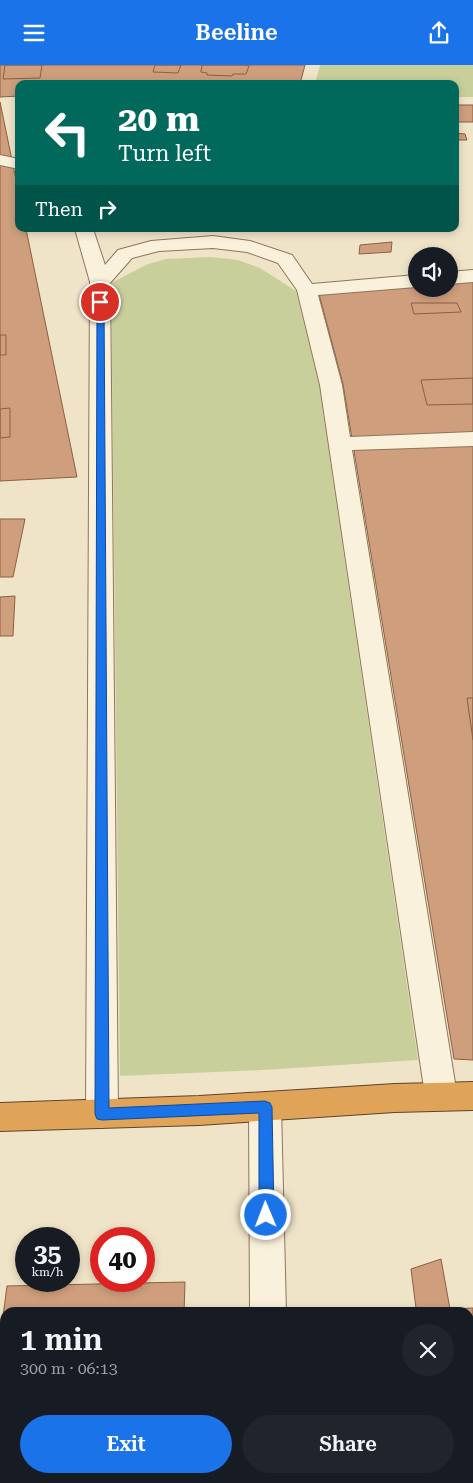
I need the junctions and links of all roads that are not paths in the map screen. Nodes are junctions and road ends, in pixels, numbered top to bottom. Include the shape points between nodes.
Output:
1 (0, 160) edge
2 (15, 163) edge
3 (85, 232) edge
4 (473, 276) edge
5 (458, 277) edge
6 (100, 282) junction
7 (408, 282) edge
8 (307, 290) junction
9 (473, 439) edge
10 (340, 444) junction
11 (441, 1095) junction
12 (473, 1095) edge
13 (265, 1107) junction
14 (102, 1114) junction
15 (0, 1117) edge
16 (268, 1307) edge

1 - 2 street
3 - 6 street
4 - 5 street
6 - 8 street via 125,254 158,245 213,242 250,247 284,259
6 - 14 street
7 - 8 street
8 - 10 street via 331,385
9 - 10 street
10 - 11 street
11 - 12 highway
11 - 13 highway
13 - 14 highway
13 - 16 street
14 - 15 highway

